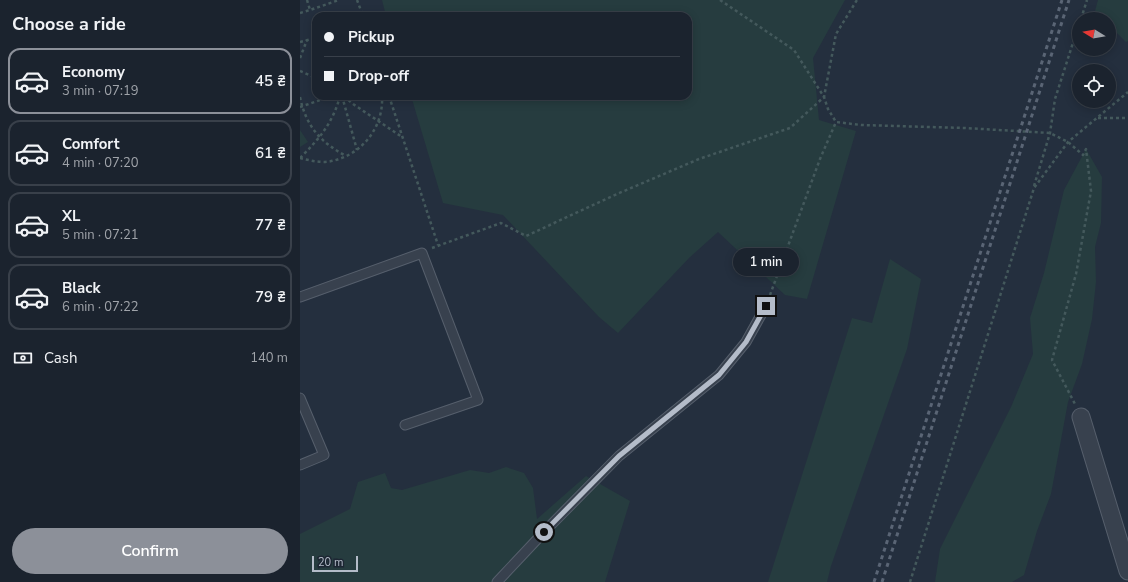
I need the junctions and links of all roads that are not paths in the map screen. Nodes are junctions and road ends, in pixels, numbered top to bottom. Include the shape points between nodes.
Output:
1 (300, 297) edge
2 (766, 306) road end
3 (300, 398) edge
4 (1081, 417) road end
5 (405, 425) dead end
6 (300, 465) edge
7 (1128, 571) edge
8 (497, 582) edge

1 - 5 lane via 422,253 478,400
2 - 8 lane via 746,342 719,375 619,456
3 - 6 lane via 324,455
4 - 7 street

